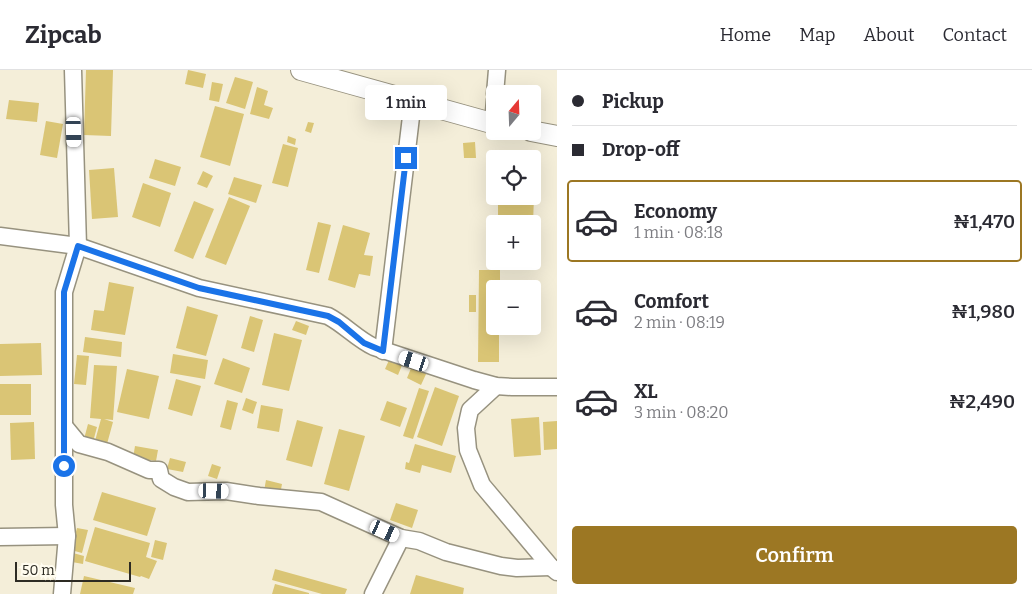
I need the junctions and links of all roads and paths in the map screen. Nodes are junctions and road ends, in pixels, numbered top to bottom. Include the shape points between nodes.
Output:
1 (73, 70) edge
2 (301, 70) edge
3 (497, 70) edge
4 (496, 85) edge
5 (413, 100) junction
6 (486, 122) edge
7 (541, 133) edge
8 (557, 136) edge
9 (0, 236) edge
10 (78, 246) junction
11 (383, 351) junction
12 (496, 386) junction
13 (557, 387) edge
14 (65, 426) junction
15 (67, 536) junction
16 (0, 537) edge
17 (401, 538) junction
18 (554, 570) edge
19 (62, 594) edge
20 (374, 594) edge

1 - 10 street
2 - 5 street
3 - 4 street
5 - 6 street
5 - 11 street
7 - 8 street
9 - 10 street
10 - 11 street via 199,288 328,316 364,343
10 - 14 street via 64,292
11 - 12 street
12 - 13 street
12 - 18 street via 470,410 466,428 468,450 482,485
14 - 15 street
14 - 17 street via 79,444 108,452 149,470 159,470 161,479 188,492 226,491 320,502
15 - 16 street
15 - 19 street
17 - 18 street via 501,566
17 - 20 street

